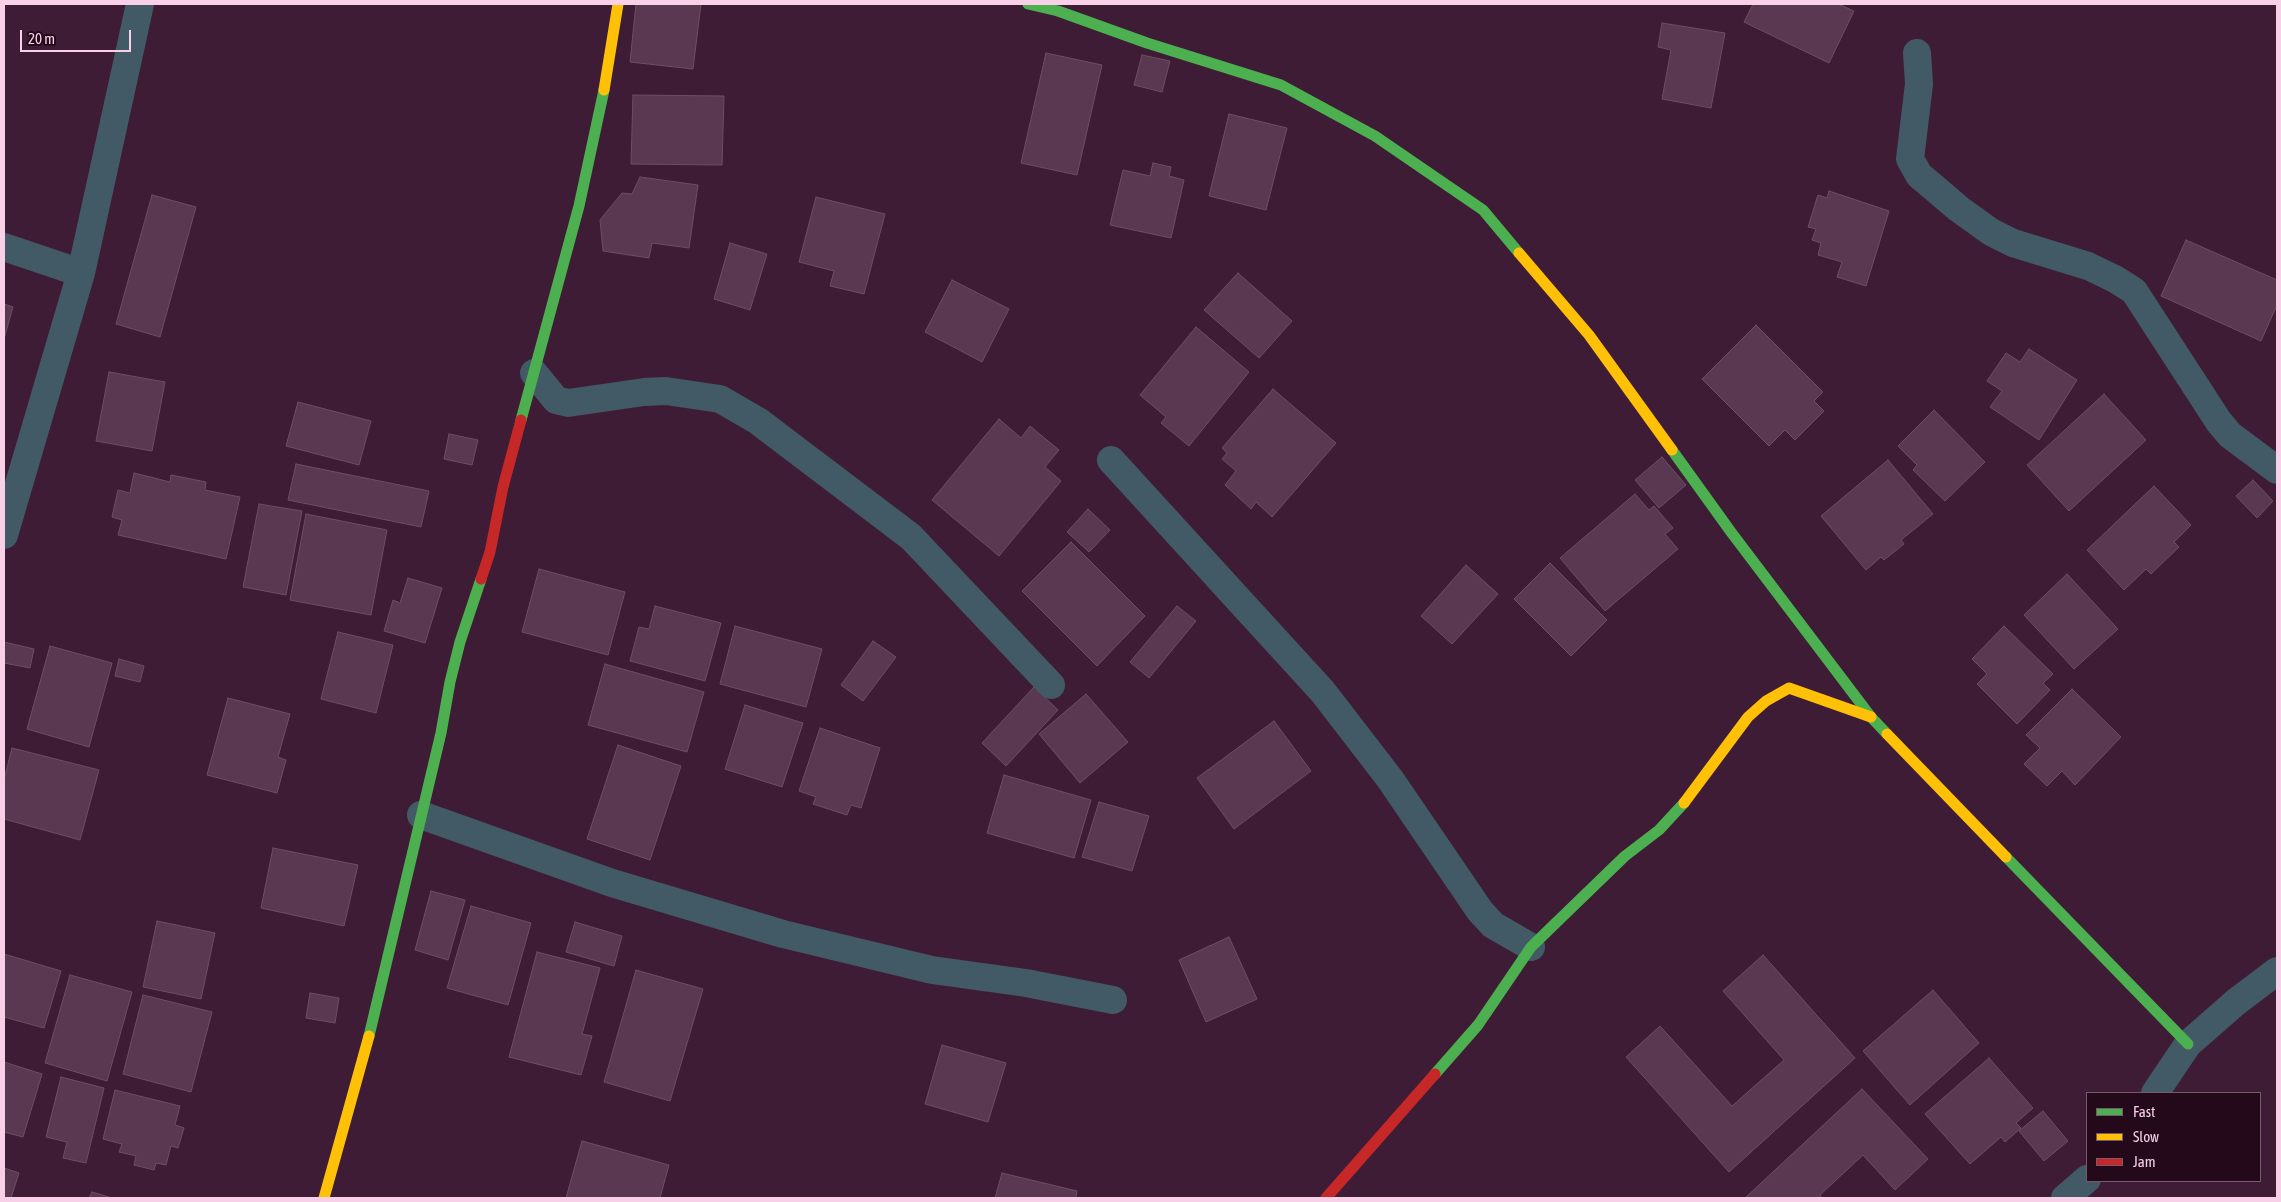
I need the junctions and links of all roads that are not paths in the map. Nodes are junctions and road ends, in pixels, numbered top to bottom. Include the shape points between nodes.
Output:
1 (140, 4) edge
2 (618, 4) edge
3 (1028, 4) edge
4 (1060, 8) edge
5 (1917, 53) dead end
6 (4, 247) edge
7 (81, 273) junction
8 (534, 373) junction
9 (1111, 460) dead end
10 (2277, 470) edge
11 (4, 535) edge
12 (1051, 685) dead end
13 (1871, 717) junction
14 (421, 815) junction
15 (1531, 947) junction
16 (2277, 971) edge
17 (1113, 1000) dead end
18 (2188, 1044) junction
19 (2156, 1092) edge
20 (2086, 1179) edge
21 (324, 1198) edge
22 (1326, 1198) edge
23 (2065, 1198) edge

1 - 7 street
2 - 8 street via 600,111 579,206
3 - 4 street
4 - 13 street via 1147,43 1281,85 1375,136 1483,210 1589,335 1731,532
5 - 10 street via 1919,84 1910,159 1919,175 1990,232 2013,243 2088,266 2134,291 2219,422 2230,435
6 - 7 street
7 - 11 street
8 - 12 street via 556,400 568,402 666,391 720,399 758,421 911,536
8 - 14 street via 503,487 490,552 460,642
9 - 15 street via 1323,692 1390,779 1480,912 1493,925
13 - 15 street via 1789,688 1766,701 1748,717 1683,804
13 - 18 street
14 - 17 street via 612,883 783,934 932,970 1026,983
14 - 21 street via 361,1069
15 - 22 street via 1478,1025
16 - 18 street
18 - 19 street
20 - 23 street

